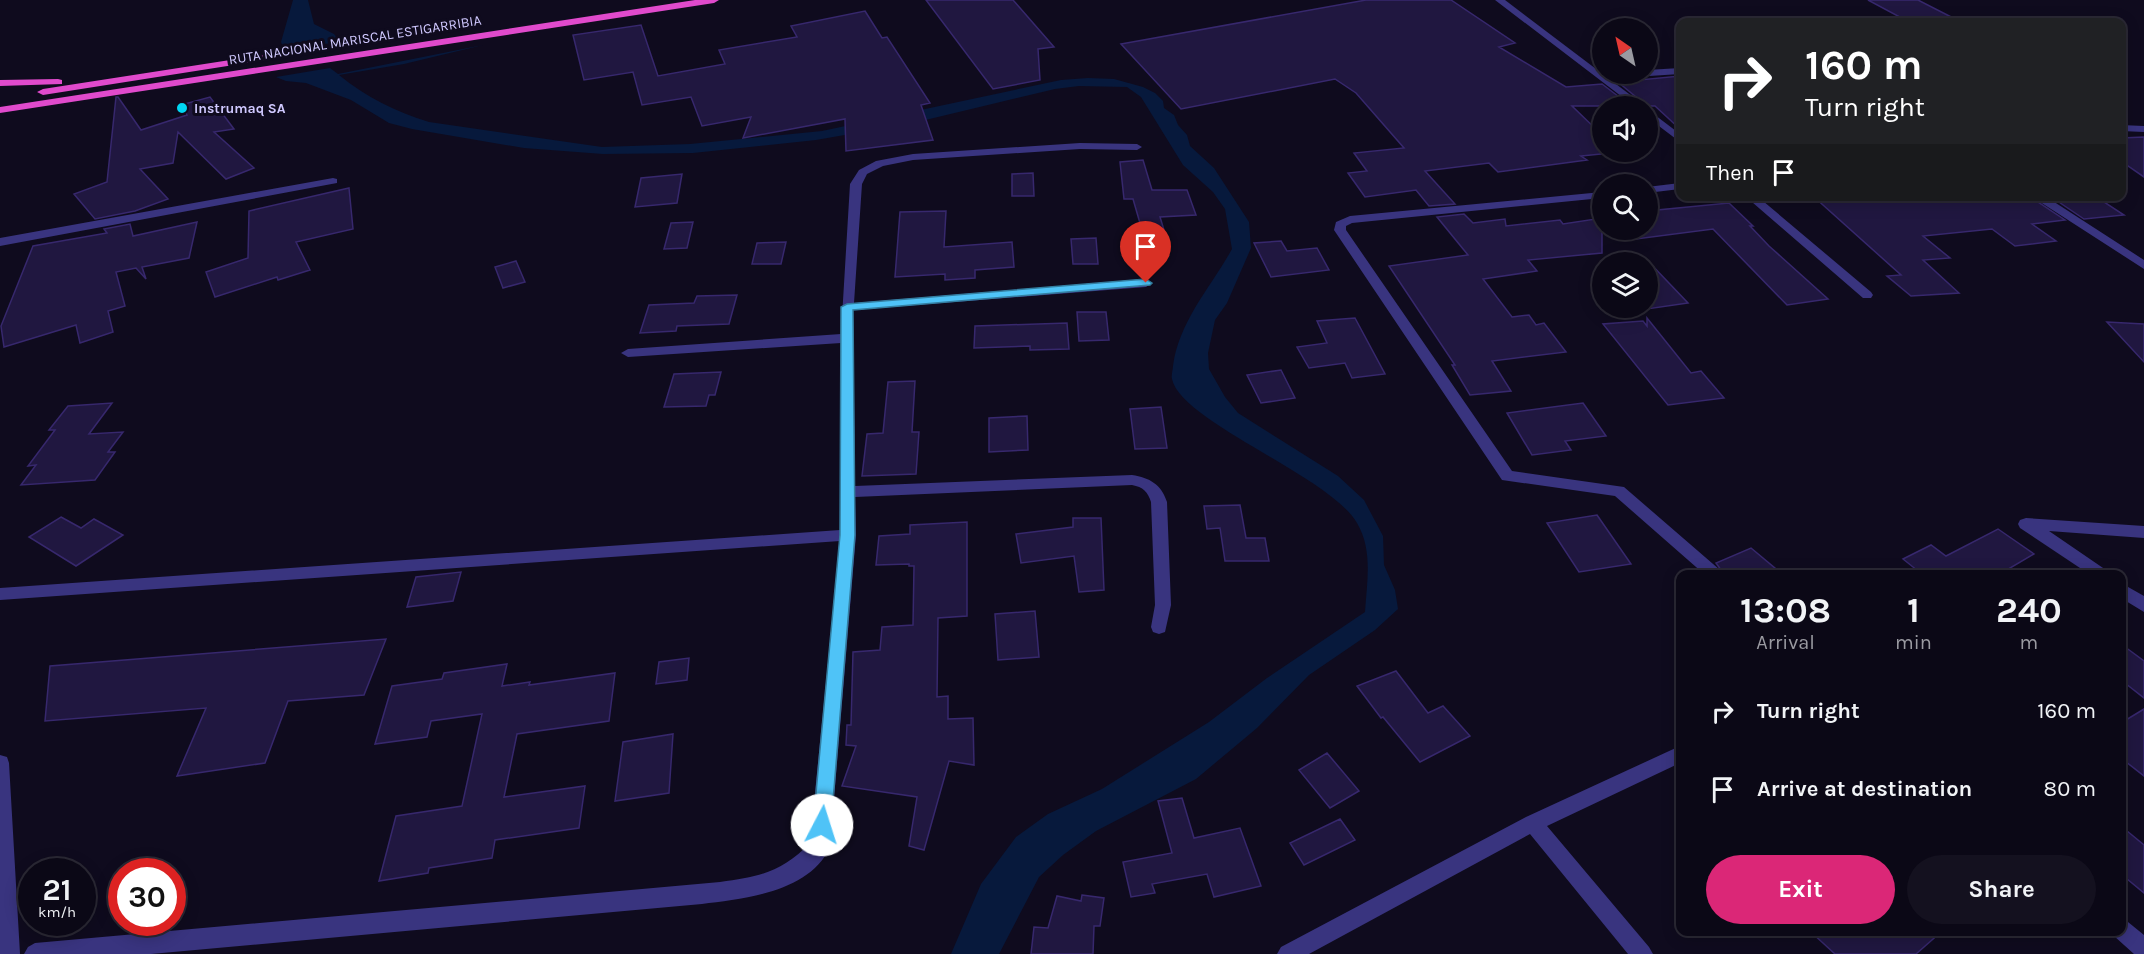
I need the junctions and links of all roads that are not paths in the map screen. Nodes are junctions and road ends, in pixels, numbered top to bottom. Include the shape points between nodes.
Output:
1 (653, 0) edge
2 (714, 0) edge
3 (1499, 0) edge
4 (1592, 69) edge
5 (1676, 70) edge
6 (1658, 72) edge
7 (148, 74) junction
8 (0, 82) edge
9 (1612, 84) edge
10 (1627, 96) edge
11 (0, 99) edge
12 (0, 110) edge
13 (1658, 121) edge
14 (2126, 128) edge
15 (2144, 129) edge
16 (1676, 136) edge
17 (1137, 147) dead end
18 (333, 181) dead end
19 (1676, 186) edge
20 (1658, 189) edge
21 (1592, 196) edge
22 (1756, 201) edge
23 (2044, 201) edge
24 (0, 243) edge
25 (2144, 265) edge
26 (1146, 283) dead end
27 (1867, 295) dead end
28 (847, 307) junction
29 (847, 338) junction
30 (628, 353) dead end
31 (847, 492) junction
32 (2144, 532) edge
33 (848, 535) junction
34 (1709, 570) edge
35 (2094, 570) edge
36 (2126, 592) edge
37 (0, 594) edge
38 (2144, 605) edge
39 (1159, 627) dead end
40 (1676, 756) edge
41 (0, 763) edge
42 (0, 774) edge
43 (1533, 823) junction
44 (2126, 933) edge
45 (2144, 949) edge
46 (9, 954) edge
47 (35, 954) edge
48 (1288, 954) edge
49 (1642, 954) edge

1 - 7 highway, RUTA NACIONAL MARISCAL ESTIGARRIBIA
2 - 12 highway, RUTA NACIONAL MARISCAL ESTIGARRIBIA
3 - 4 street
5 - 6 street
7 - 8 highway via 59,82
7 - 11 highway, RUTA NACIONAL MARISCAL ESTIGARRIBIA
9 - 10 street
13 - 16 street
14 - 15 street
17 - 28 street via 1080,146 913,157 880,163 863,172 856,184
18 - 24 street
19 - 20 street
21 - 34 street via 1350,220 1340,224 1340,230 1507,476 1619,491
22 - 27 street
23 - 25 street
26 - 28 street
28 - 29 street
29 - 30 street
29 - 31 street
31 - 33 street
31 - 39 street via 1144,482 1155,490 1159,502 1163,605
32 - 35 street via 2026,524
33 - 37 street
33 - 47 street via 820,847 803,866 776,882 702,894
36 - 38 street
40 - 43 street
41 - 42 street
42 - 46 street
43 - 48 street
43 - 49 street
44 - 45 street

